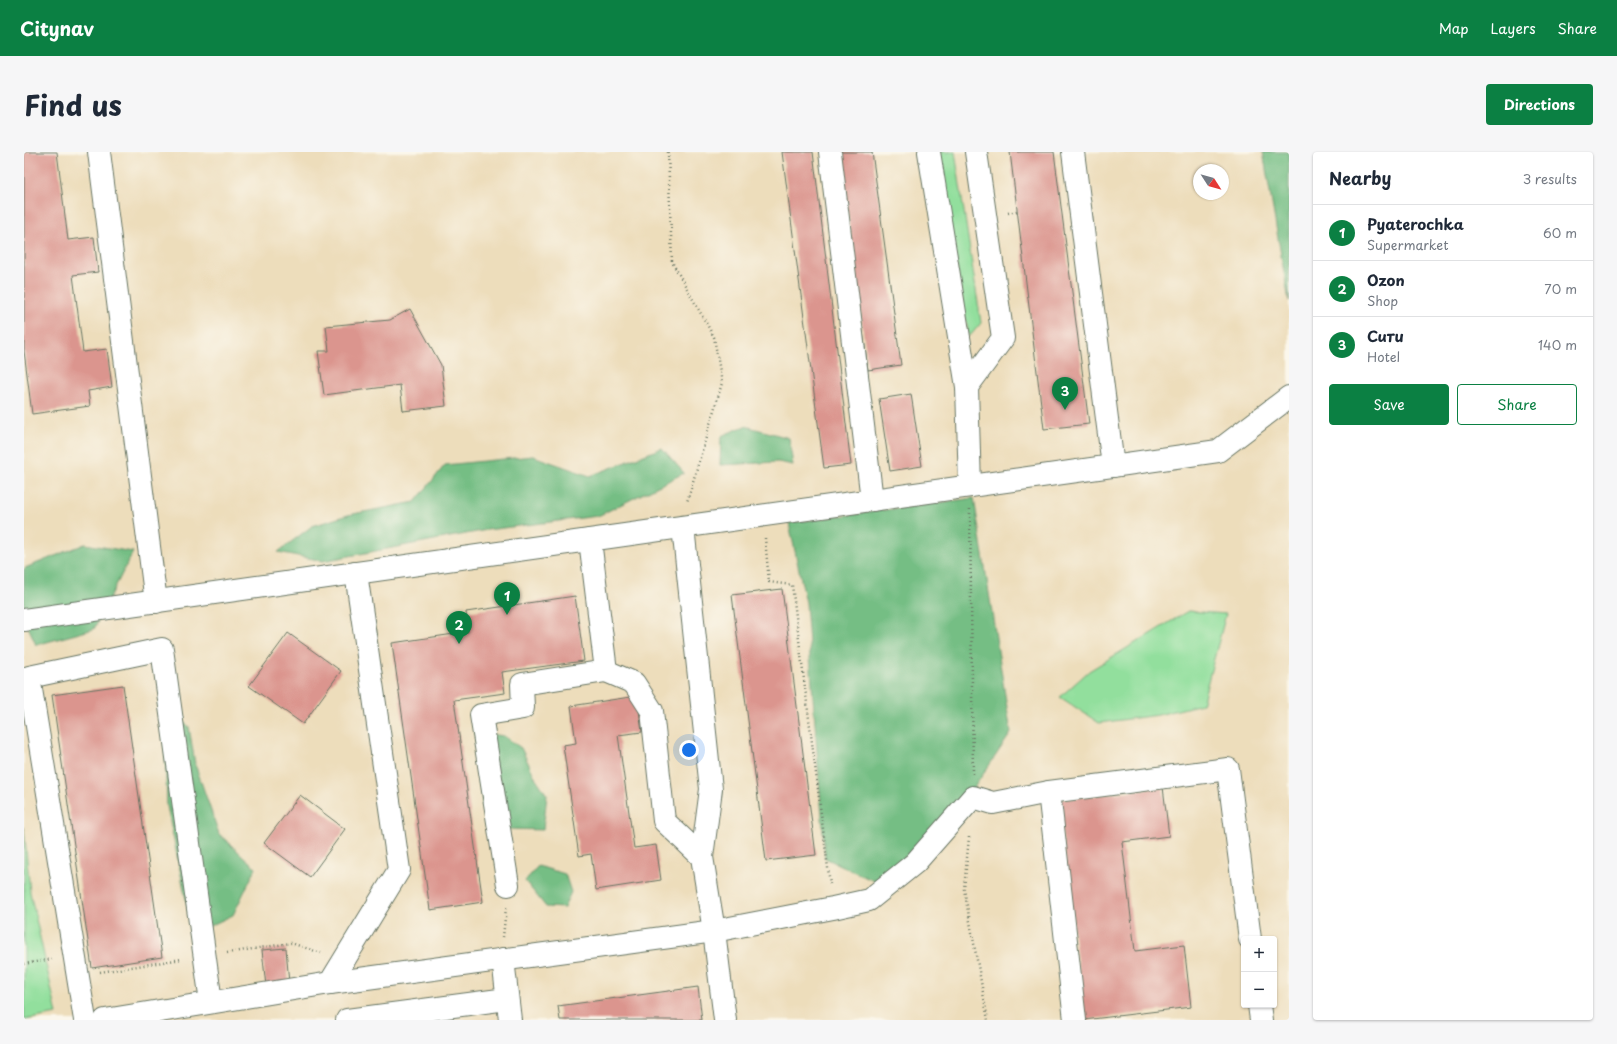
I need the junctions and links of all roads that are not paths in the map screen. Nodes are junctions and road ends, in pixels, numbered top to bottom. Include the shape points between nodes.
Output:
1 (99, 152) edge
2 (830, 152) edge
3 (929, 152) edge
4 (976, 152) edge
5 (1073, 152) edge
6 (967, 387) junction
7 (1289, 397) edge
8 (1113, 466) junction
9 (970, 486) junction
10 (872, 500) junction
11 (683, 527) junction
12 (590, 540) junction
13 (356, 573) junction
14 (156, 602) junction
15 (24, 620) edge
16 (606, 671) junction
17 (26, 678) edge
18 (1049, 792) junction
19 (702, 857) junction
20 (508, 885) road end
21 (714, 931) junction
22 (1250, 936) edge
23 (507, 949) junction
24 (330, 983) junction
25 (211, 1002) junction
26 (1259, 1008) edge
27 (509, 1010) edge
28 (85, 1020) edge
29 (105, 1020) edge
30 (347, 1020) edge
31 (725, 1020) edge
32 (1074, 1020) edge
33 (1261, 1020) edge

1 - 14 street
2 - 10 street
3 - 6 street
4 - 6 street via 1003,338
5 - 8 street
6 - 9 street
7 - 8 street via 1218,451
8 - 9 street
9 - 10 street
10 - 11 street
11 - 12 street
11 - 19 street via 711,789
12 - 13 street
12 - 16 street
13 - 14 street
13 - 24 street via 399,870
14 - 15 street
16 - 19 street via 634,683 652,711 664,820
16 - 20 street via 522,684 523,708 481,715
17 - 25 street via 162,649
17 - 28 street
18 - 21 street via 993,803 973,797 909,868 869,900
18 - 22 street via 1228,769
18 - 32 street
19 - 21 street
21 - 23 street
21 - 31 street
23 - 24 street
23 - 27 street
24 - 25 street
25 - 29 street
26 - 33 street
27 - 30 street

